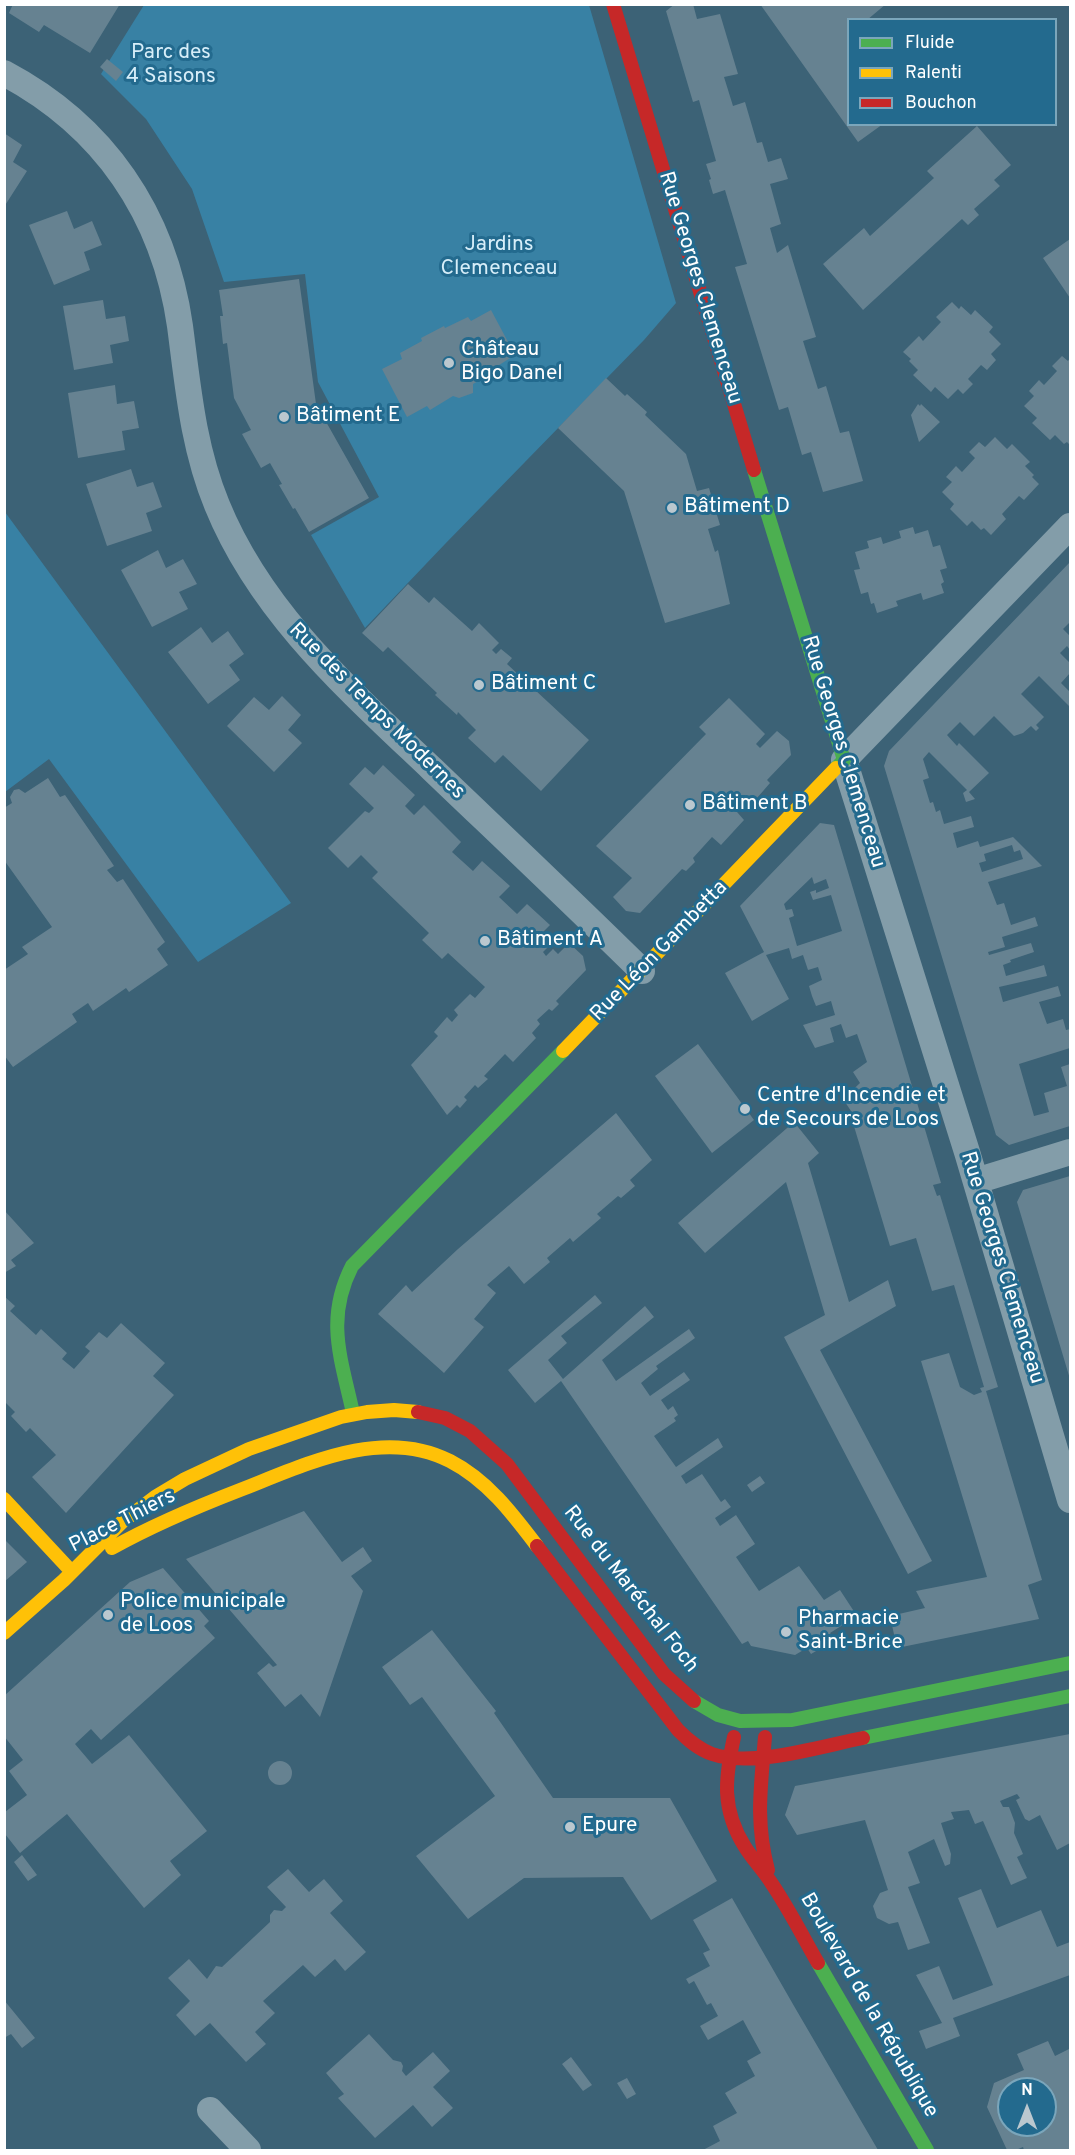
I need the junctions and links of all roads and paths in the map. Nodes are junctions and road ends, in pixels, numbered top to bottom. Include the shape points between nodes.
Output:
1 (614, 4) edge
2 (4, 73) edge
3 (1071, 526) edge
4 (844, 760) junction
5 (642, 971) junction
6 (1071, 1152) edge
7 (976, 1181) junction
8 (353, 1413) junction
9 (469, 1431) joint
10 (4, 1499) edge
11 (1071, 1500) edge
12 (72, 1572) junction
13 (4, 1633) edge
14 (1071, 1663) edge
15 (1071, 1696) edge
16 (739, 1721) junction
17 (764, 1722) junction
18 (765, 1757) junction
19 (729, 1759) junction
20 (772, 1883) junction
21 (210, 2110) dead end
22 (248, 2151) edge
23 (927, 2151) edge

1 - 4 main road, Rue Georges Clemenceau
2 - 5 street, Rue des Temps Modernes via 49,101 92,138 142,206 170,279 189,403 206,475 230,533 285,620 333,675
3 - 4 street, Rue Léon Gambetta
4 - 5 main road, Rue Léon Gambetta
4 - 7 street, Rue Georges Clemenceau
5 - 8 main road, Rue Léon Gambetta via 352,1266 339,1291 335,1319
6 - 7 street
7 - 11 street, Rue Georges Clemenceau
8 - 9 main road, Place Thiers via 420,1413
8 - 12 main road, Place Thiers via 241,1452 185,1479 125,1519
9 - 16 main road, Rue du Maréchal Foch via 507,1464 676,1687 697,1702
10 - 12 main road
12 - 13 main road
12 - 19 main road, Place Thiers via 164,1521 294,1468 347,1451 386,1446 417,1450 449,1461 477,1478 515,1517 686,1739 704,1751
14 - 17 main road, Rue du Maréchal Foch via 819,1715
15 - 18 main road
16 - 17 main road, Rue du Maréchal Foch
16 - 19 main road, Boulevard de la République
17 - 18 main road, Boulevard de la République
18 - 19 main road
18 - 20 main road, Boulevard de la République via 759,1832
19 - 20 main road, Boulevard de la République via 725,1791 730,1821
20 - 23 main road, Boulevard de la République
21 - 22 street

